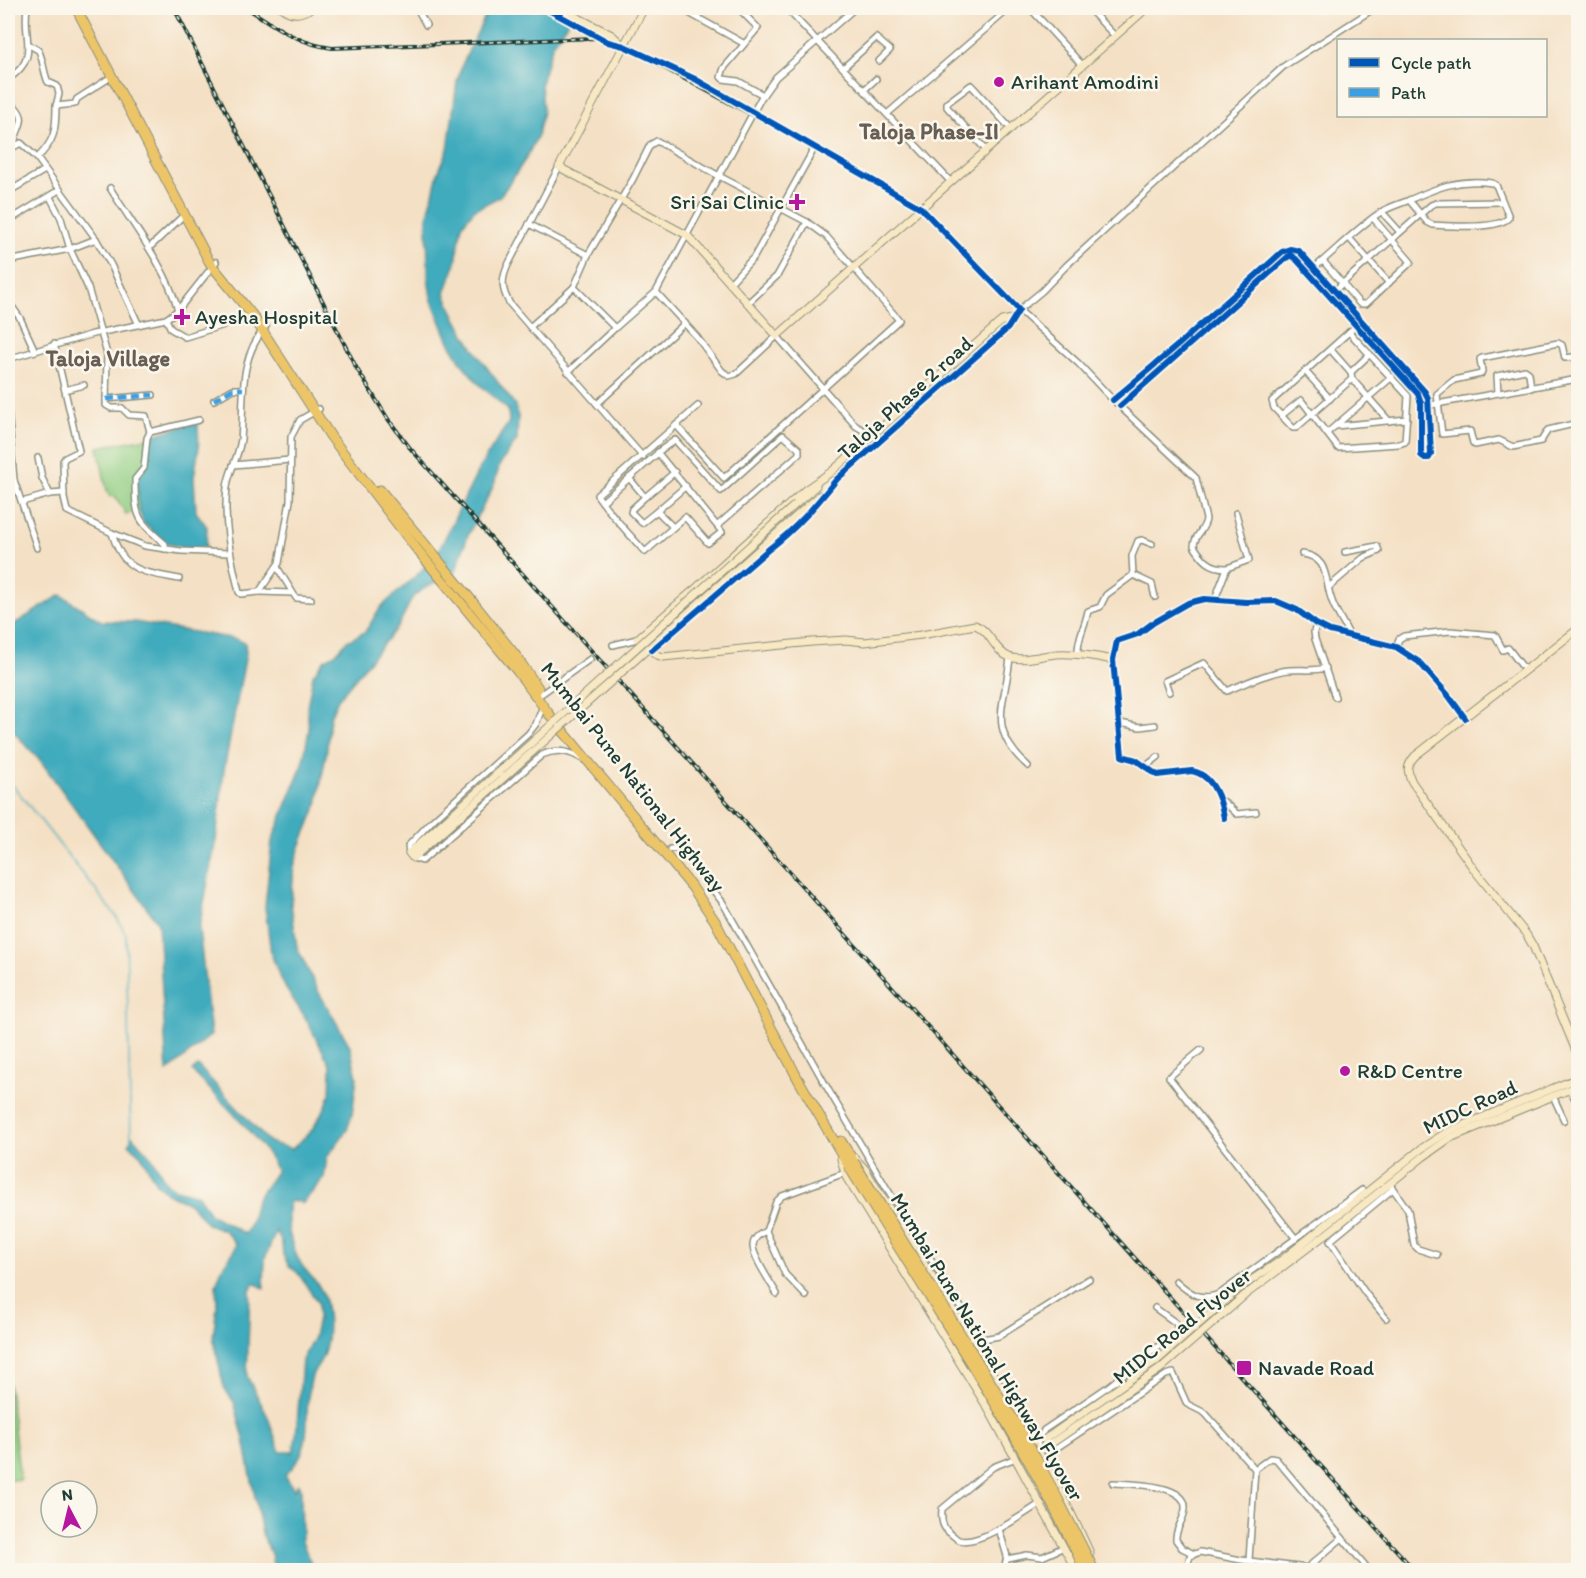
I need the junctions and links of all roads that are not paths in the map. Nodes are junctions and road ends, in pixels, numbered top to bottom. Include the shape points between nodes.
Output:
1 (27, 8) edge
2 (76, 8) edge
3 (81, 8) edge
4 (282, 8) edge
5 (312, 8) edge
6 (417, 8) edge
7 (545, 8) edge
8 (559, 8) edge
9 (644, 8) edge
10 (680, 8) edge
11 (738, 8) edge
12 (786, 8) edge
13 (855, 8) edge
14 (1010, 8) edge
15 (1030, 8) edge
16 (1088, 8) edge
17 (1147, 8) edge
18 (1375, 8) edge
19 (1002, 11) edge
20 (426, 25) dead end
21 (586, 26) junction
22 (1115, 36) junction
23 (817, 40) junction
24 (743, 43) junction
25 (30, 45) junction
26 (624, 46) junction
27 (879, 62) dead end
28 (1082, 65) junction
29 (843, 68) junction
30 (111, 77) junction
31 (876, 79) dead end
32 (8, 80) edge
33 (864, 90) junction
34 (763, 95) junction
35 (8, 100) edge
36 (56, 105) junction
37 (16, 107) junction
38 (8, 110) edge
39 (752, 113) junction
40 (887, 114) junction
41 (8, 129) edge
42 (1011, 129) junction
43 (15, 145) junction
44 (815, 147) junction
45 (8, 150) edge
46 (986, 150) junction
47 (37, 158) junction
48 (560, 167) junction
49 (45, 170) junction
50 (719, 176) junction
51 (951, 182) junction
52 (110, 188) dead end
53 (59, 190) junction
54 (8, 192) edge
55 (50, 197) junction
56 (621, 200) junction
57 (1409, 200) junction
58 (1502, 202) junction
59 (780, 208) junction
60 (921, 208) junction
61 (1382, 212) junction
62 (1420, 213) junction
63 (184, 215) junction
64 (1373, 218) junction
65 (8, 221) edge
66 (807, 222) junction
67 (529, 224) junction
68 (1400, 232) junction
69 (687, 235) junction
70 (1349, 238) junction
71 (96, 239) junction
72 (1392, 239) junction
73 (149, 248) junction
74 (70, 249) junction
75 (1290, 252) junction
76 (588, 255) junction
77 (1369, 260) junction
78 (8, 261) edge
79 (1323, 261) junction
80 (214, 264) junction
81 (853, 267) junction
82 (1314, 268) junction
83 (730, 283) junction
84 (1389, 283) junction
85 (1342, 284) junction
86 (574, 287) junction
87 (1334, 291) junction
88 (656, 292) junction
89 (748, 303) junction
90 (11, 305) dead end
91 (178, 310) junction
92 (1019, 310) junction
93 (253, 316) junction
94 (166, 319) junction
95 (1012, 319) junction
96 (685, 323) junction
97 (1359, 323) junction
98 (139, 325) junction
99 (530, 327) junction
100 (265, 328) junction
101 (615, 328) junction
102 (1349, 332) junction
103 (99, 333) junction
104 (777, 336) junction
105 (54, 345) junction
106 (1330, 349) junction
107 (35, 351) junction
108 (1370, 354) junction
109 (8, 359) edge
110 (1578, 360) edge
111 (1305, 371) junction
112 (568, 372) junction
113 (1351, 372) junction
114 (1398, 372) junction
115 (1391, 378) junction
116 (1352, 379) junction
117 (1578, 379) edge
118 (84, 385) dead end
119 (1531, 388) junction
120 (243, 389) junction
121 (824, 389) junction
122 (65, 390) junction
123 (1498, 393) junction
124 (153, 395) dead end
125 (1368, 398) junction
126 (106, 399) junction
127 (1330, 399) junction
128 (214, 400) dead end
129 (1113, 400) junction
130 (597, 404) junction
131 (1438, 404) junction
132 (698, 406) dead end
133 (1120, 406) junction
134 (1421, 406) junction
135 (1429, 406) junction
136 (8, 409) edge
137 (317, 410) junction
138 (1312, 414) junction
139 (1281, 416) junction
140 (1407, 418) junction
141 (199, 420) dead end
142 (1389, 421) junction
143 (1578, 423) edge
144 (676, 426) junction
145 (1335, 427) junction
146 (150, 432) junction
147 (1328, 433) junction
148 (872, 435) junction
149 (767, 439) junction
150 (878, 442) junction
151 (1420, 442) junction
152 (1430, 442) junction
153 (772, 445) junction
154 (653, 447) junction
155 (658, 453) junction
156 (643, 457) junction
157 (38, 458) dead end
158 (290, 460) junction
159 (739, 464) junction
160 (233, 465) junction
161 (745, 470) junction
162 (675, 472) junction
163 (831, 472) junction
164 (629, 478) junction
165 (837, 479) junction
166 (11, 480) edge
167 (686, 486) junction
168 (64, 493) junction
169 (50, 494) junction
170 (645, 497) junction
171 (22, 502) junction
172 (602, 502) junction
173 (657, 511) junction
174 (1236, 513) dead end
175 (718, 525) junction
176 (673, 527) junction
177 (112, 533) junction
178 (1152, 544) dead end
179 (37, 548) dead end
180 (165, 549) junction
181 (1345, 552) dead end
182 (230, 554) junction
183 (1302, 554) dead end
184 (277, 567) junction
185 (1227, 568) junction
186 (1133, 575) junction
187 (179, 579) dead end
188 (1329, 586) junction
189 (259, 592) junction
190 (292, 593) junction
191 (1155, 597) dead end
192 (312, 599) dead end
193 (464, 599) junction
194 (1215, 599) junction
195 (1316, 624) junction
196 (1578, 629) edge
197 (1349, 635) junction
198 (637, 639) junction
199 (613, 645) dead end
200 (1396, 647) junction
201 (652, 651) junction
202 (1077, 654) junction
203 (1010, 657) junction
204 (590, 659) dead end
205 (1113, 660) junction
206 (1326, 668) junction
207 (1525, 670) junction
208 (1170, 692) dead end
209 (539, 695) junction
210 (1335, 698) dead end
211 (543, 706) junction
212 (1465, 718) junction
213 (1120, 723) junction
214 (1155, 726) dead end
215 (1158, 757) dead end
216 (592, 766) junction
217 (1028, 766) dead end
218 (1146, 766) junction
219 (480, 794) junction
220 (1221, 800) junction
221 (1256, 812) dead end
222 (1224, 818) dead end
223 (670, 849) junction
224 (411, 856) junction
225 (1201, 1050) dead end
226 (1578, 1056) edge
227 (1578, 1078) edge
228 (1578, 1086) edge
229 (1570, 1090) junction
230 (1553, 1096) junction
231 (1578, 1104) edge
232 (1564, 1120) dead end
233 (841, 1147) junction
234 (849, 1166) junction
235 (1388, 1184) junction
236 (1365, 1193) junction
237 (1328, 1228) junction
238 (766, 1231) junction
239 (1296, 1239) junction
240 (1437, 1255) dead end
241 (1089, 1279) dead end
242 (1176, 1281) dead end
243 (777, 1294) dead end
244 (806, 1296) dead end
245 (1155, 1308) dead end
246 (1386, 1318) dead end
247 (973, 1341) junction
248 (1037, 1448) junction
249 (1016, 1458) junction
250 (1255, 1469) junction
251 (1113, 1483) dead end
252 (1041, 1503) junction
253 (999, 1529) junction
254 (1342, 1538) junction
255 (1064, 1547) junction
256 (1194, 1554) junction
257 (1008, 1559) junction
258 (1249, 1560) junction
259 (1307, 1569) edge
260 (1005, 1570) edge
261 (1076, 1570) edge
262 (1084, 1570) edge
263 (1094, 1570) edge
264 (1099, 1570) edge
265 (1186, 1570) edge
266 (1369, 1570) edge

1 - 25 street
2 - 30 highway
3 - 80 highway
4 - 5 street via 291,14
6 - 20 street
7 - 21 street
8 - 21 street
9 - 26 street
10 - 24 street
11 - 24 street via 758,28
12 - 23 street
13 - 23 street
14 - 19 street
15 - 28 street
16 - 22 street
17 - 22 street
18 - 92 street via 1284,66
19 - 40 street
21 - 26 street via 608,42
22 - 28 street
23 - 29 street
23 - 34 street via 776,77
24 - 34 street via 721,76
25 - 32 street via 25,63
25 - 36 street via 41,54 48,82 57,86
26 - 39 street via 695,79
26 - 48 street
27 - 29 street via 890,50 876,38
28 - 42 street
29 - 33 street
30 - 36 street via 76,99 75,104
30 - 63 highway
31 - 33 street
33 - 40 street
34 - 39 street
35 - 37 street
36 - 47 street via 50,146
37 - 38 street
37 - 43 street via 22,119
39 - 44 street
39 - 50 street
40 - 51 street
41 - 43 street
42 - 46 street
42 - 46 street via 972,85 948,103 947,107
43 - 45 street
43 - 47 street via 21,143
44 - 59 street
44 - 60 street
46 - 51 street
47 - 49 street
48 - 56 street
48 - 67 street
49 - 53 street
49 - 54 street
50 - 56 street via 657,141 650,145
50 - 59 street
50 - 69 street
51 - 60 street
52 - 73 street
53 - 55 street
53 - 71 street
55 - 65 street
55 - 74 street
56 - 69 street
56 - 76 street
57 - 58 street via 1449,183 1489,182 1496,185
57 - 61 street
57 - 62 street
58 - 62 street via 1436,203
58 - 62 street via 1509,219 1492,225 1433,225
59 - 66 street
59 - 83 street via 754,257
60 - 81 street
60 - 92 street
61 - 64 street
61 - 68 street
62 - 68 street
63 - 73 street
63 - 80 highway
64 - 70 street
64 - 72 street
66 - 81 street via 826,236
66 - 89 street via 777,276
67 - 76 street
67 - 99 street via 503,275 503,292
68 - 72 street
69 - 83 street
69 - 88 street
70 - 77 street
70 - 79 street
71 - 74 street
71 - 98 street
72 - 77 street
72 - 84 street via 1412,261
73 - 91 street
74 - 78 street
74 - 103 street via 88,288
75 - 82 street via 1299,251
75 - 97 street
75 - 129 street via 1282,252
75 - 133 street
76 - 86 street
77 - 84 street
77 - 85 street
79 - 82 street
79 - 85 street
80 - 91 street
80 - 93 highway
80 - 100 highway
81 - 104 street
81 - 121 street via 899,320
82 - 87 street
83 - 89 street
84 - 85 street via 1362,305
85 - 87 street
86 - 99 street
86 - 101 street
87 - 97 street
88 - 96 street
88 - 101 street
89 - 104 street
90 - 107 street
91 - 94 street
92 - 95 street, Taloja Phase 2 road
92 - 129 street
93 - 94 street via 185,337 171,329
93 - 100 highway
94 - 98 street
95 - 148 street, Taloja Phase 2 road via 1002,321
95 - 150 street, Taloja Phase 2 road via 1008,328
96 - 104 street via 729,376
96 - 130 street
97 - 102 street
97 - 114 street
97 - 135 street via 1425,392
98 - 103 street
99 - 112 street
100 - 120 street via 249,354
100 - 137 highway
101 - 112 street
102 - 106 street
102 - 108 street
103 - 105 street
103 - 126 street via 108,363
104 - 121 street
105 - 107 street
105 - 122 street
106 - 111 street
106 - 113 street
107 - 109 street
108 - 113 street
108 - 115 street
110 - 131 street via 1565,358 1558,343 1482,358 1480,374 1454,380 1439,391
111 - 127 street
111 - 139 street via 1272,401
112 - 130 street
113 - 116 street
114 - 115 street
114 - 134 street via 1418,394
115 - 125 street
115 - 140 street via 1408,396
116 - 125 street
116 - 127 street
117 - 119 street
118 - 122 street
119 - 123 street
119 - 123 street via 1525,370 1497,376
120 - 128 street via 233,389
120 - 160 street via 240,442
121 - 148 street via 856,426
121 - 149 street
122 - 168 street via 79,451 63,461
123 - 131 street
124 - 126 street
125 - 142 street
125 - 145 street
126 - 146 street via 111,408 146,416
127 - 138 street
129 - 133 street
130 - 156 street
131 - 135 street
131 - 143 street via 1442,434 1470,431 1475,445 1499,440 1513,447 1532,443 1541,441 1548,430
132 - 144 street
133 - 185 street via 1196,478 1206,519 1194,546 1212,567
134 - 135 street
134 - 151 street
135 - 152 street
136 - 166 street
137 - 158 street via 295,427
137 - 193 highway, Mumbai Pune National Highway via 424,541
137 - 193 highway, Mumbai Pune National Highway via 331,437 415,547
138 - 139 street via 1294,429
138 - 139 street via 1301,400
138 - 147 street
140 - 142 street
140 - 147 street via 1402,444 1341,448 1335,446
141 - 146 street
142 - 145 street
144 - 154 street
144 - 159 street via 724,478
145 - 147 street
146 - 180 street via 144,468 135,479 137,512 142,524 165,544
148 - 150 street
148 - 163 street, Taloja Phase 2 road
149 - 153 street
149 - 159 street
150 - 165 street, Taloja Phase 2 road
151 - 152 street
151 - 152 street via 1420,455 1425,458 1430,456
153 - 161 street
153 - 175 street via 784,435 800,452
154 - 155 street
154 - 156 street
155 - 161 street via 675,440 721,491
155 - 162 street
155 - 164 street
156 - 172 street via 597,495
157 - 169 street
158 - 160 street
158 - 184 street via 290,501
159 - 161 street
160 - 182 street via 226,511
162 - 167 street
162 - 170 street
163 - 198 street, Taloja Phase 2 road via 800,494
163 - 219 street, bridge
164 - 170 street
164 - 172 street
165 - 201 street, Taloja Phase 2 road via 789,534
165 - 219 street, bridge
166 - 171 street
167 - 173 street
167 - 175 street
168 - 169 street
168 - 177 street via 67,511
169 - 171 street
170 - 173 street via 631,512 643,523
171 - 179 street
172 - 176 street via 645,552
173 - 176 street
174 - 185 street via 1249,560
175 - 176 street via 723,532 709,543 685,517
177 - 180 street
177 - 187 street via 116,549 131,566
178 - 186 street via 1138,541 1132,556
180 - 182 street
181 - 188 street via 1372,546 1379,551 1362,558
182 - 189 street via 240,593
183 - 188 street via 1318,558
184 - 189 street
184 - 190 street
185 - 194 street
186 - 191 street via 1152,584
186 - 202 street via 1106,595 1100,607 1088,611 1078,637
188 - 197 street via 1333,604
189 - 190 street
190 - 192 street via 296,598
193 - 209 highway, Mumbai Pune National Highway
194 - 195 street via 1282,602
194 - 205 street via 1188,603 1138,634 1121,639
195 - 197 street
195 - 206 street via 1315,639
196 - 207 street
197 - 200 street
198 - 199 street, Taloja Phase 2 road
198 - 201 street
200 - 207 street via 1404,636 1450,631 1495,634 1503,650 1508,648
200 - 212 street via 1419,662
201 - 203 street via 663,657 846,640 865,642 975,625
202 - 203 street
202 - 205 street
203 - 217 street via 1001,718 1003,731 1012,752
204 - 209 street
205 - 213 street
206 - 208 street via 1285,670 1227,691 1204,663 1165,681
206 - 210 street
207 - 212 street
209 - 211 highway, Mumbai Pune National Highway
209 - 223 highway, Mumbai Pune National Highway
211 - 216 highway, Mumbai Pune National Highway
211 - 224 street via 528,734 408,846
212 - 226 street via 1414,756 1407,772 1476,872 1526,934
213 - 214 street
213 - 218 street via 1122,756
215 - 218 street
216 - 224 street via 573,753 542,755 422,861
216 - 233 highway, Mumbai Pune National Highway via 679,869 715,921 798,1079
218 - 220 street via 1161,776 1198,772 1211,783
219 - 224 street
220 - 221 street via 1237,814
220 - 222 street
223 - 233 highway, Mumbai Pune National Highway via 717,914
223 - 247 street via 681,848 723,903 829,1091 977,1333
225 - 239 street via 1169,1077
227 - 235 street, MIDC Road via 1447,1131
228 - 229 street, MIDC Road
229 - 230 street, MIDC Road
229 - 231 street
230 - 232 street
230 - 235 street, MIDC Road via 1450,1138
233 - 234 highway, Mumbai Pune National Highway Flyover
233 - 247 street via 865,1169
234 - 238 street via 782,1196
234 - 249 street
234 - 262 highway, Mumbai Pune National Highway Flyover, bridge via 993,1401
234 - 263 highway, Mumbai Pune National Highway Flyover, bridge via 1025,1438
235 - 236 street, MIDC Road
235 - 237 street, MIDC Road
235 - 240 street via 1408,1210 1414,1245
235 - 246 street via 1330,1241
236 - 237 street, MIDC Road
236 - 239 street via 1362,1190
237 - 248 street, MIDC Road Flyover, bridge via 1160,1369
238 - 243 street via 757,1236 753,1246
238 - 244 street via 785,1274
239 - 242 street via 1213,1297 1197,1296
241 - 247 street via 999,1336
245 - 248 street via 1176,1323 1178,1330 1109,1386 1044,1430
247 - 248 street
248 - 249 street, MIDC Road Flyover
248 - 250 street via 1055,1449 1173,1373 1187,1404 1205,1413
248 - 264 street
249 - 252 street
249 - 253 street via 993,1467 942,1509 946,1530 960,1540 979,1539
250 - 254 street via 1270,1458 1276,1459
250 - 258 street
251 - 256 street via 1156,1487 1183,1498 1185,1515 1176,1540
252 - 253 street
252 - 255 street
253 - 257 street
254 - 259 street
254 - 266 street
255 - 257 street via 1042,1557
255 - 261 street
256 - 258 street
256 - 265 street via 1187,1560
257 - 260 street
258 - 259 street

